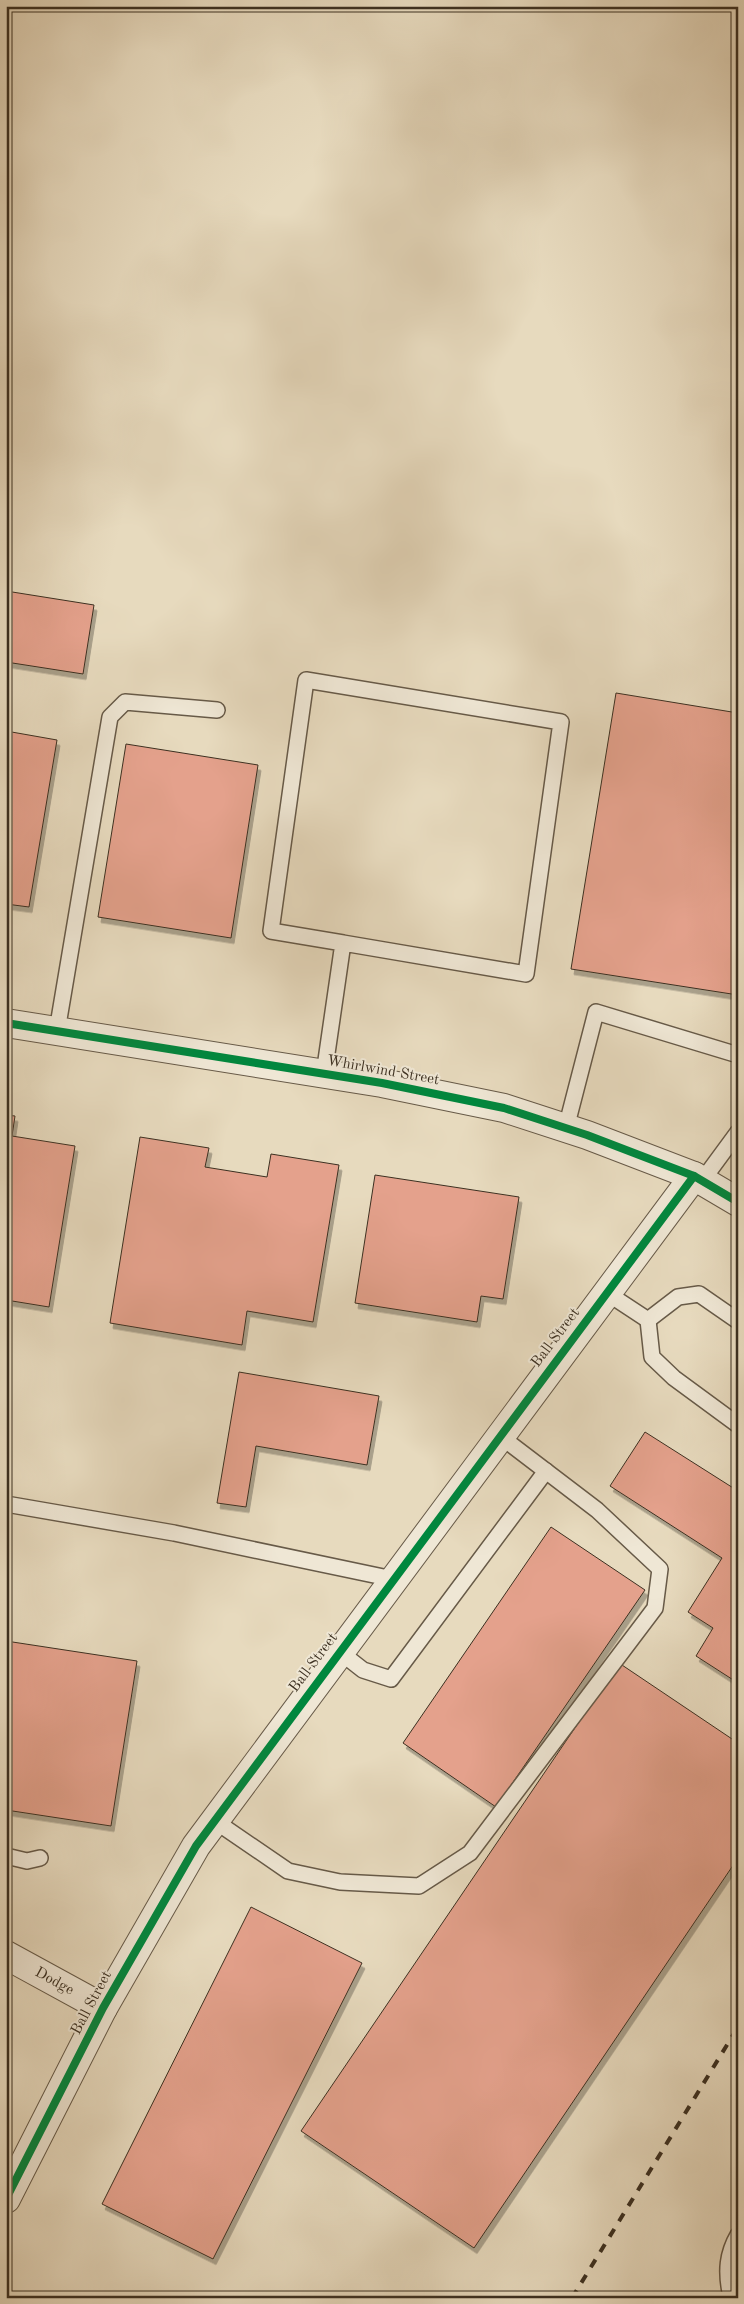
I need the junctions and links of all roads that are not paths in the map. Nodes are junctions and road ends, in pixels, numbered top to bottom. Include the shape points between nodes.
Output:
1 (217, 710) dead end
2 (343, 943) junction
3 (6, 1023) edge
4 (57, 1031) junction
5 (738, 1055) edge
6 (324, 1074) junction
7 (566, 1128) junction
8 (738, 1132) edge
9 (698, 1178) junction
10 (738, 1202) edge
11 (607, 1293) junction
12 (648, 1320) junction
13 (738, 1321) edge
14 (738, 1425) edge
15 (500, 1436) junction
16 (546, 1471) junction
17 (6, 1504) edge
18 (394, 1580) junction
19 (340, 1652) junction
20 (215, 1821) junction
21 (6, 1856) edge
22 (40, 1858) dead end
23 (6, 1955) edge
24 (103, 2008) junction
25 (6, 2199) edge
26 (738, 2235) edge
27 (738, 2296) edge

1 - 4 lane via 125,702 110,717
2 - 2 lane via 526,974 562,722 306,680 271,931
2 - 6 lane
3 - 4 street, Whirlwind Street
4 - 6 street, Whirlwind Street
5 - 7 lane via 596,1012
6 - 7 street, Whirlwind Street via 504,1108
7 - 9 street, Whirlwind Street
8 - 9 lane
9 - 10 street, Whirlwind Street
9 - 11 street, Ball Street
11 - 12 lane
11 - 15 street, Ball Street
12 - 13 lane via 678,1297 699,1294
12 - 14 lane via 652,1357 674,1378
15 - 16 lane
15 - 18 street, Ball Street
16 - 19 lane via 391,1679 363,1670
16 - 20 lane via 597,1510 660,1569 655,1608 470,1853 419,1886 340,1882 288,1870
17 - 18 lane via 174,1533
18 - 19 street, Ball Street
19 - 20 street, Ball Street
20 - 24 street, Ball Street via 196,1846
21 - 22 lane via 27,1860
23 - 24 street, Dodge
24 - 25 street, Ball Street
26 - 27 lane via 731,2246 726,2272 730,2292

